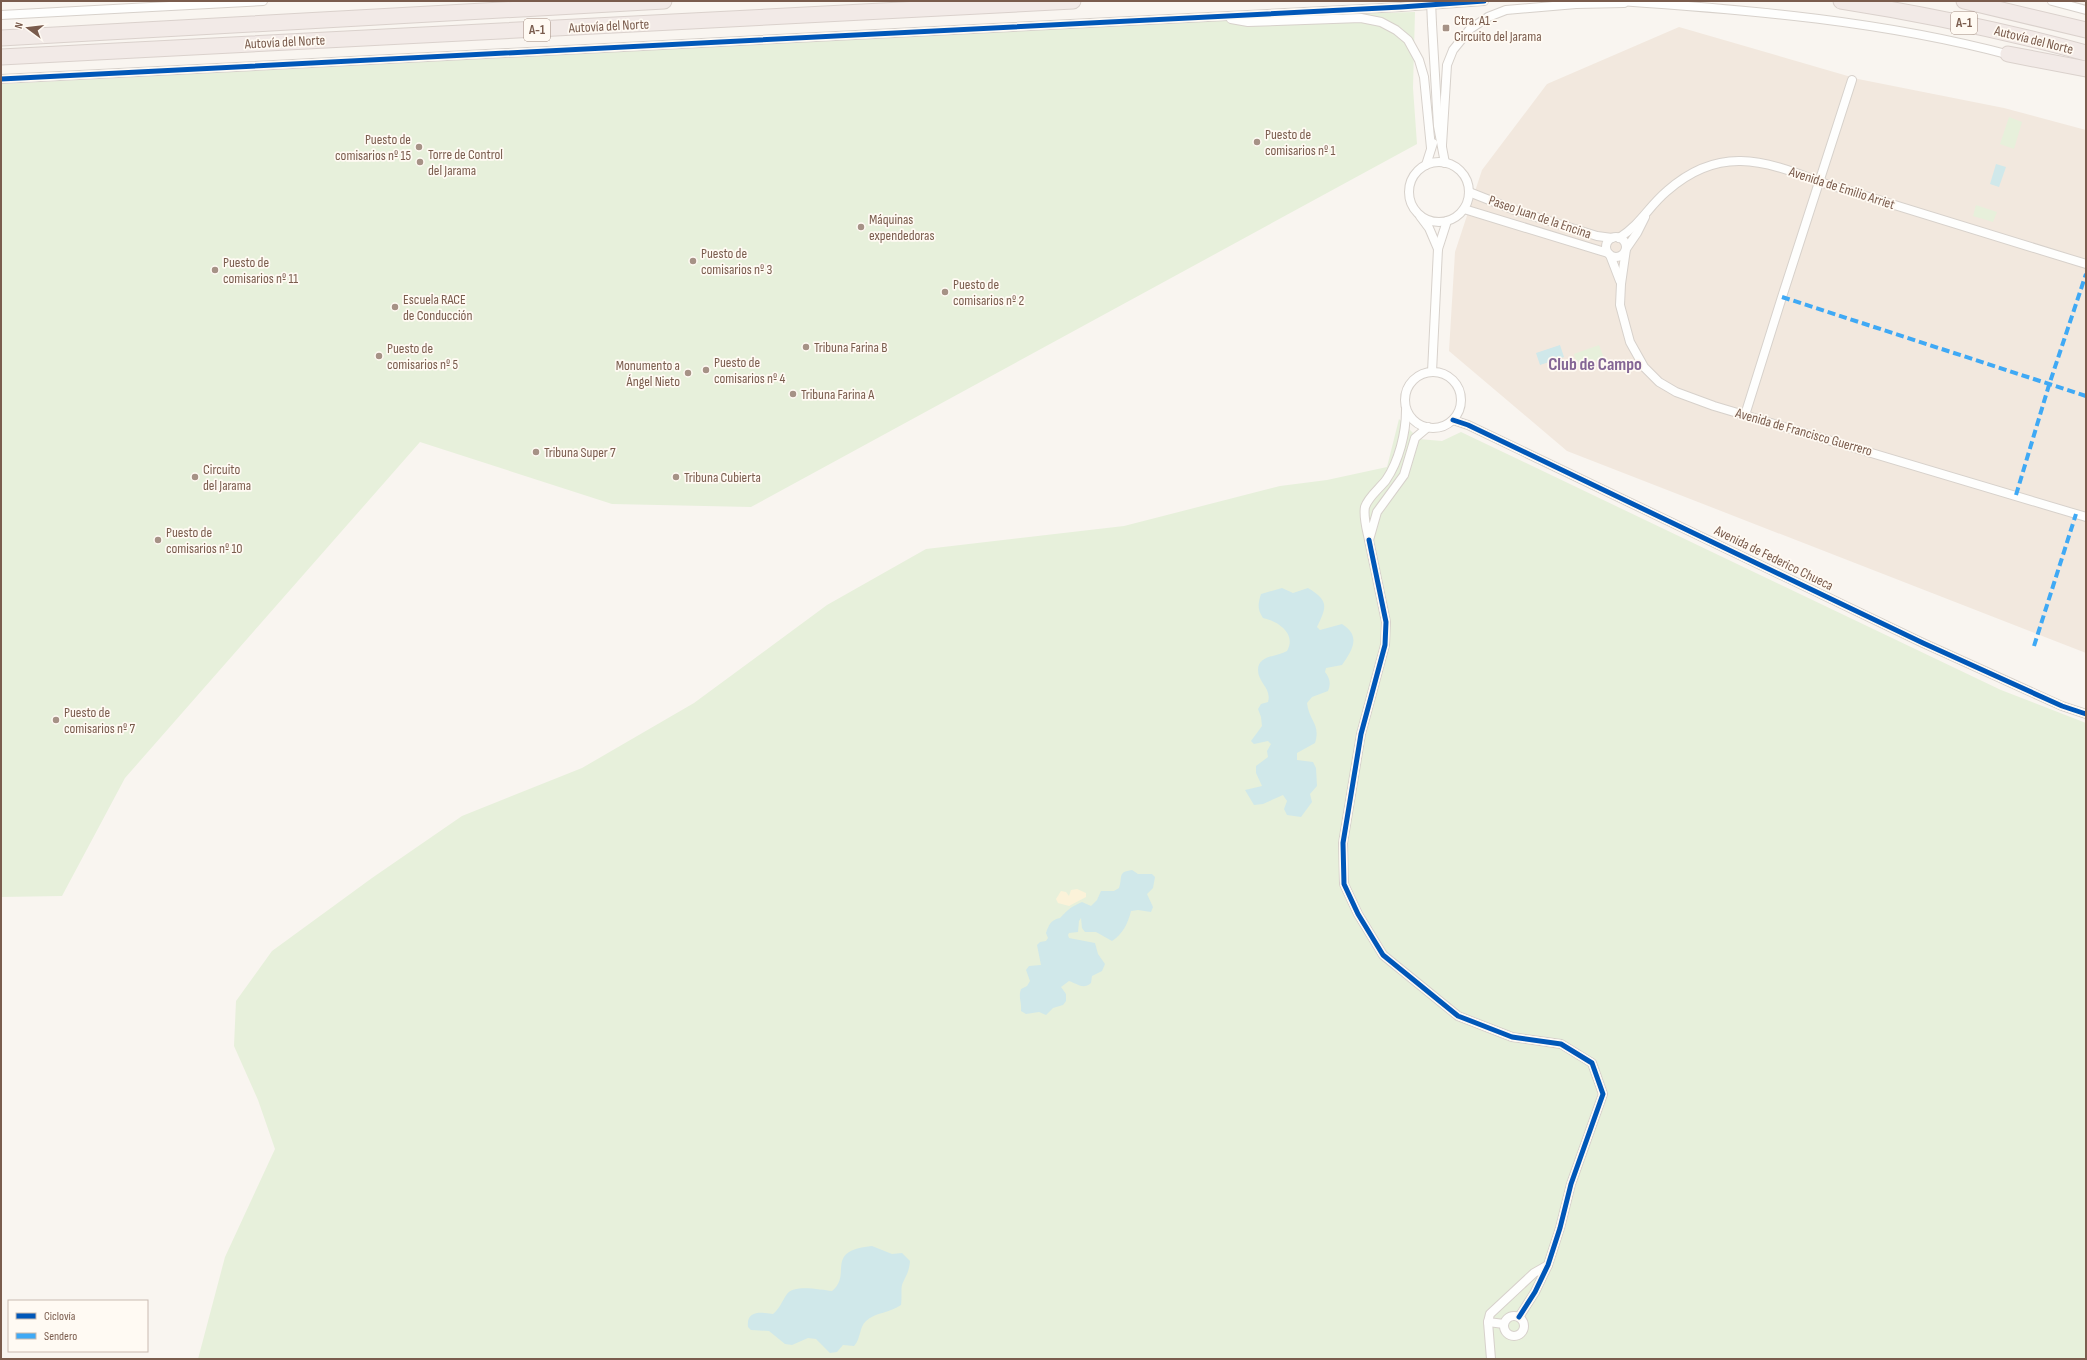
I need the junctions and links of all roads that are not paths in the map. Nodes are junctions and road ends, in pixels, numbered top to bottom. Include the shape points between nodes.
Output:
1 (263, 1) edge
2 (664, 1) edge
3 (1073, 1) edge
4 (1431, 1) edge
5 (1484, 1) edge
6 (1620, 1) edge
7 (1841, 1) edge
8 (1964, 1) edge
9 (2052, 1) edge
10 (1644, 3) junction
11 (2086, 10) edge
12 (1, 15) edge
13 (1216, 16) junction
14 (2086, 30) edge
15 (1, 38) edge
16 (2086, 53) edge
17 (2008, 54) junction
18 (1, 57) edge
19 (2086, 69) edge
20 (2086, 77) edge
21 (1, 79) edge
22 (1852, 80) dead end
23 (1438, 126) junction
24 (1442, 145) junction
25 (1431, 148) junction
26 (1445, 163) junction
27 (1426, 165) junction
28 (1820, 182) junction
29 (1470, 192) junction
30 (1464, 209) junction
31 (1419, 214) junction
32 (1645, 217) junction
33 (1447, 221) junction
34 (1616, 238) junction
35 (1438, 249) junction
36 (1626, 249) junction
37 (1609, 254) junction
38 (2086, 264) edge
39 (1621, 284) junction
40 (1432, 372) junction
41 (1406, 410) junction
42 (1745, 415) junction
43 (1453, 420) junction
44 (1428, 427) junction
45 (1369, 501) junction
46 (1377, 512) junction
47 (2086, 517) edge
48 (1369, 540) junction
49 (2086, 714) edge
50 (1548, 1265) junction
51 (1519, 1317) junction
52 (1488, 1322) junction
53 (1504, 1324) junction
54 (1491, 1359) edge

1 - 12 street
2 - 15 highway, Autovía del Norte / A-1
3 - 18 highway, Autovía del Norte / A-1
4 - 23 street, bridge
5 - 13 street
6 - 10 street
7 - 16 highway, Autovía del Norte / A-1 via 1921,14
8 - 14 highway, Autovía del Norte / A-1
9 - 11 street
10 - 17 street via 1775,13 1846,22
10 - 24 street via 1576,4 1506,10 1488,17 1470,29 1453,50 1447,65
13 - 21 street
13 - 25 street via 1248,22 1362,18 1381,22 1396,30 1408,40 1420,60
17 - 19 highway
17 - 20 street
22 - 28 street
23 - 24 street
23 - 25 street
24 - 26 street
25 - 27 street
26 - 27 street via 1435,162
26 - 29 street via 1455,166 1463,173
27 - 31 street via 1410,184 1411,201
28 - 32 street, Avenida de Emilio Arriet via 1791,171 1752,162 1729,160 1705,166 1683,178 1665,192
28 - 38 street, Avenida de Emilio Arriet
28 - 42 street
29 - 30 street
29 - 34 street, Paseo Juan de la Encina via 1517,211 1590,234
30 - 33 street via 1454,219
30 - 37 street, Paseo Juan de la Encina
31 - 33 street via 1427,220
31 - 35 street via 1429,228
32 - 34 street, Avenida de Emilio Arriet via 1631,230
32 - 36 street
33 - 35 street
34 - 36 street via 1625,242
34 - 37 street via 1606,243
35 - 40 street
36 - 37 street via 1620,256
36 - 39 street
37 - 39 street, Avenida de Francisco Guerrero
39 - 42 street, Avenida de Francisco Guerrero via 1620,305 1630,342 1644,367 1659,382 1676,392
40 - 41 street via 1422,374 1409,385 1404,399
40 - 43 street via 1443,374 1459,389 1461,406
41 - 44 street via 1415,423
41 - 45 street via 1406,426 1397,457 1386,479
42 - 47 street, Avenida de Francisco Guerrero
43 - 44 street via 1434,429
43 - 49 street, Avenida de Federico Chueca via 1923,643
44 - 46 street via 1415,438 1404,475
45 - 46 street via 1376,502
45 - 48 street via 1364,513
46 - 48 street
48 - 50 street via 1386,622 1385,645 1358,753 1343,843 1344,884 1358,914 1383,955 1458,1016 1512,1038 1561,1044 1592,1063 1603,1094
50 - 51 street
50 - 52 street via 1534,1273 1490,1314
51 - 53 street via 1512,1315
51 - 53 street via 1524,1326 1522,1333 1516,1336 1509,1334
52 - 53 street
52 - 54 street

